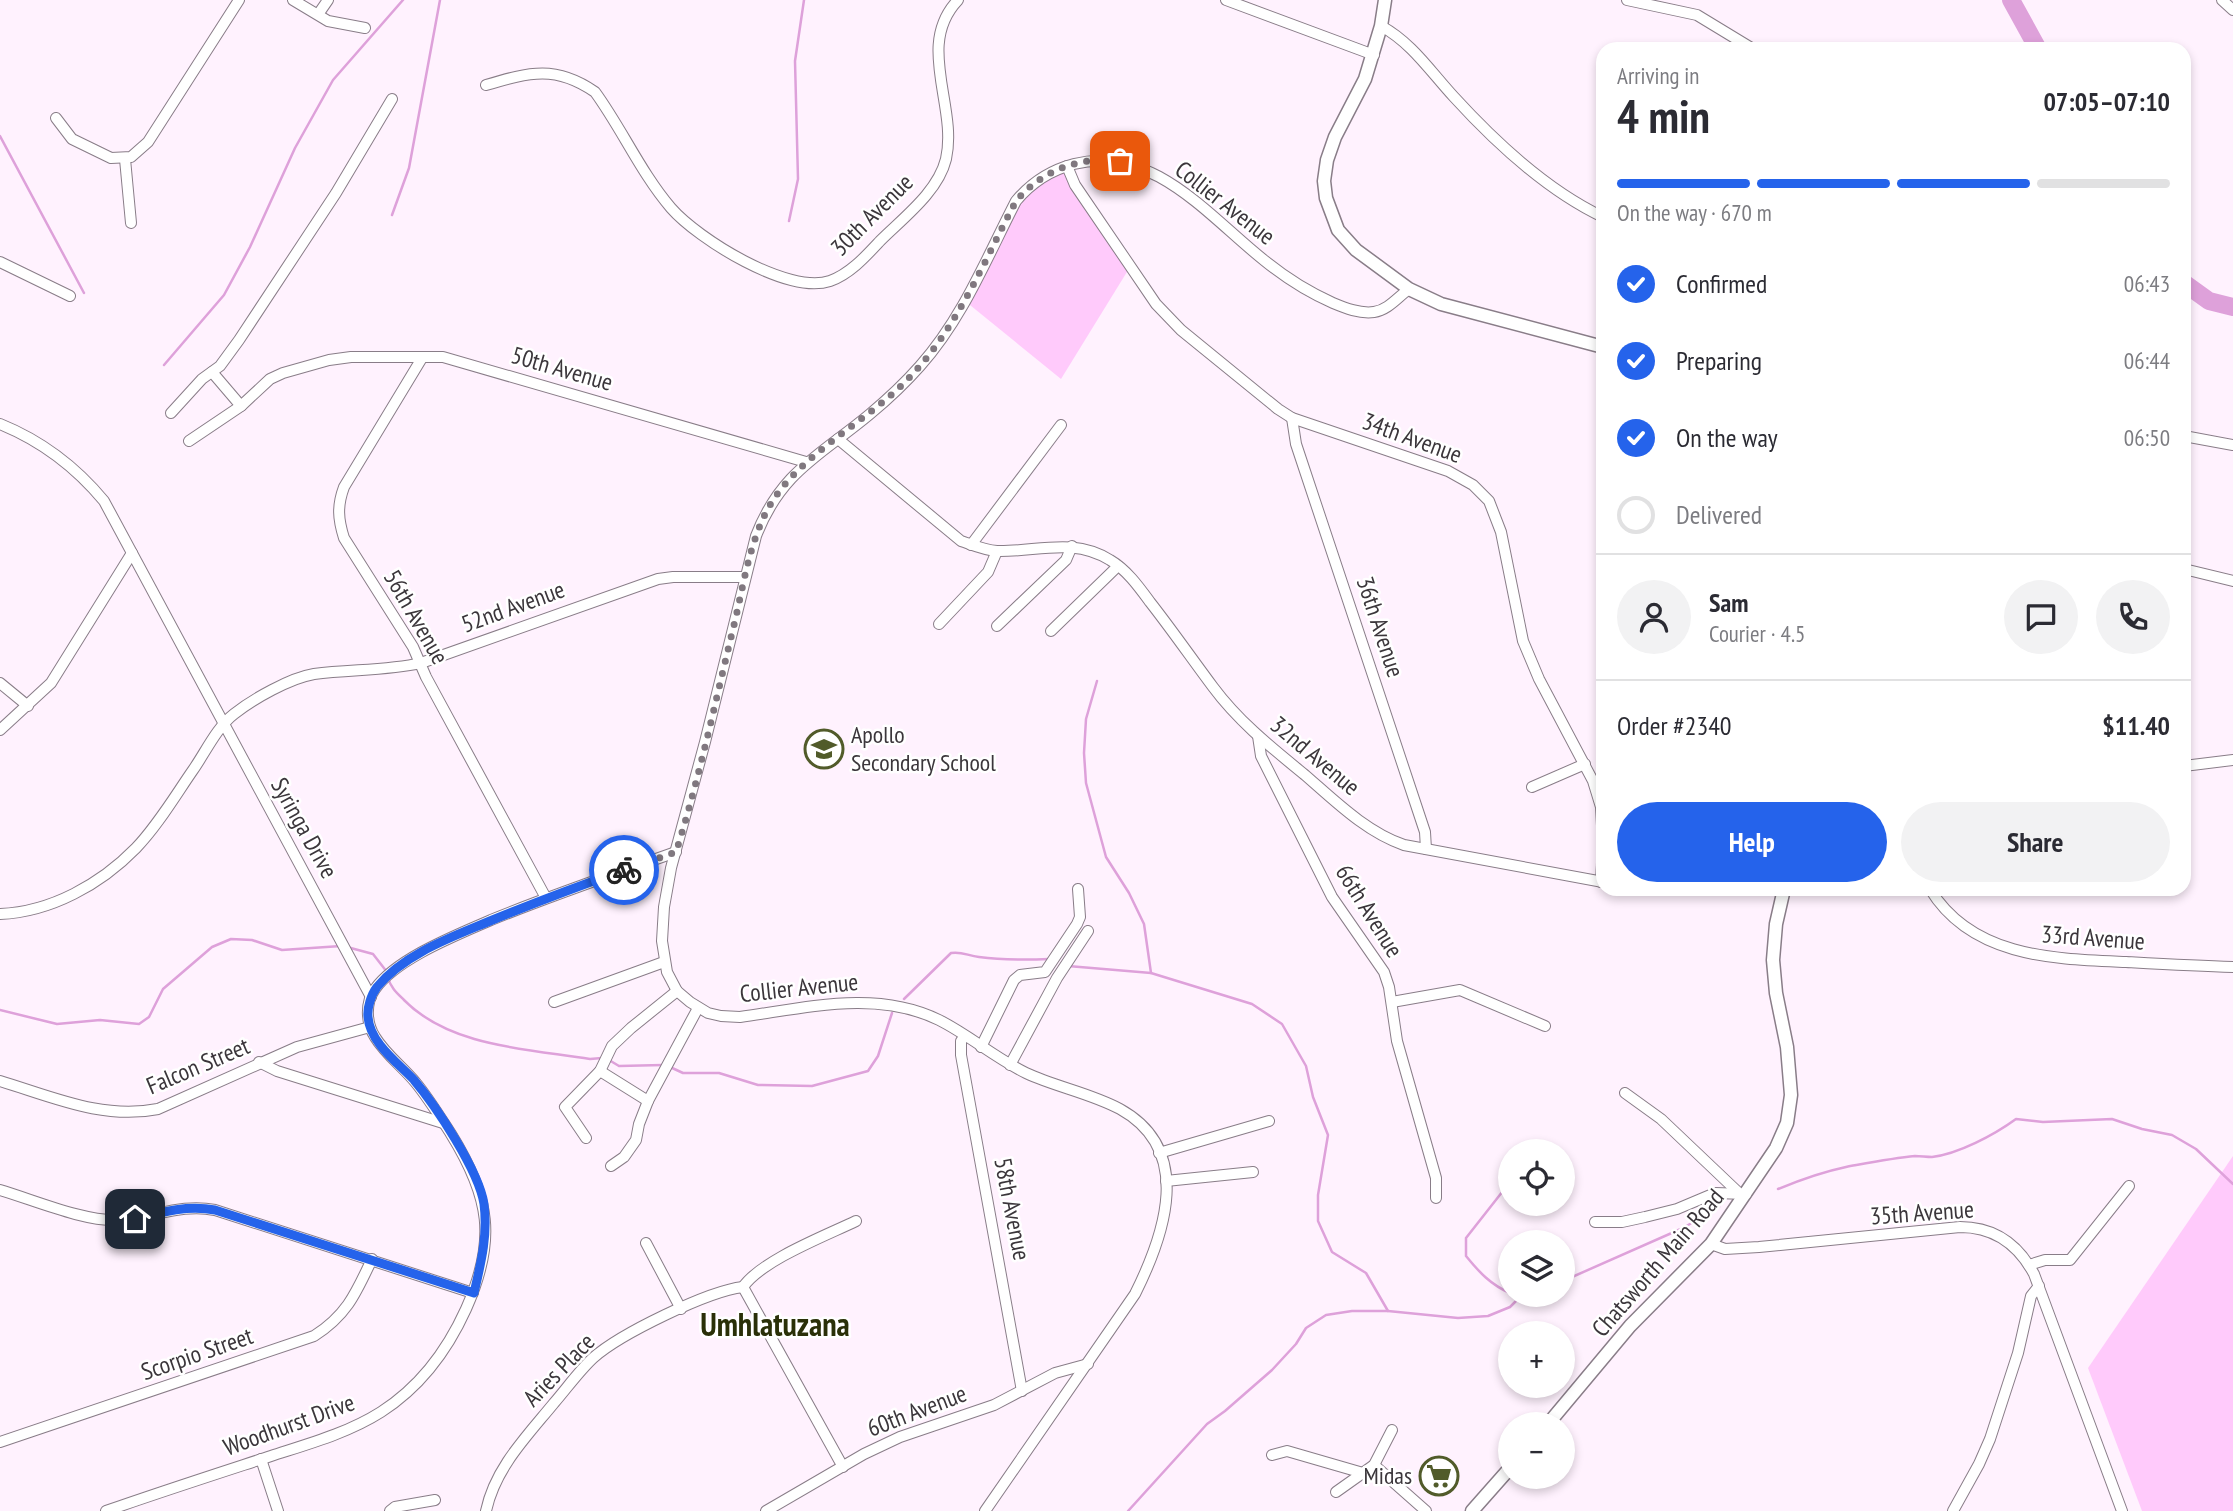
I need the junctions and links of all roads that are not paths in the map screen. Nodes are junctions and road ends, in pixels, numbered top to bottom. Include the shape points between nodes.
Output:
1 (239, 0) edge
2 (293, 0) edge
3 (328, 0) edge
4 (958, 0) edge
5 (1226, 0) edge
6 (1385, 0) edge
7 (1627, 0) edge
8 (2222, 0) edge
9 (2233, 10) edge
10 (319, 13) junction
11 (1381, 26) junction
12 (365, 28) dead end
13 (1741, 42) edge
14 (1374, 55) junction
15 (486, 85) dead end
16 (392, 99) dead end
17 (56, 118) dead end
18 (125, 159) junction
19 (1067, 166) junction
20 (1596, 214) edge
21 (131, 223) dead end
22 (0, 262) edge
23 (1409, 289) junction
24 (69, 296) dead end
25 (1596, 344) edge
26 (422, 358) junction
27 (212, 372) junction
28 (241, 406) junction
29 (171, 412) dead end
30 (1292, 418) junction
31 (0, 424) edge
32 (1060, 425) dead end
33 (2191, 437) edge
34 (838, 439) junction
35 (189, 442) dead end
36 (2233, 445) edge
37 (806, 462) junction
38 (971, 545) junction
39 (1072, 546) junction
40 (997, 551) junction
41 (132, 553) junction
42 (1118, 566) junction
43 (2191, 571) edge
44 (745, 577) junction
45 (2233, 581) edge
46 (939, 624) dead end
47 (997, 626) dead end
48 (1051, 631) dead end
49 (421, 663) junction
50 (0, 683) edge
51 (28, 706) junction
52 (224, 725) junction
53 (0, 730) edge
54 (1258, 736) junction
55 (2233, 760) edge
56 (1585, 764) junction
57 (2191, 765) edge
58 (1532, 787) dead end
59 (1596, 792) edge
60 (1426, 849) junction
61 (676, 852) junction
62 (1596, 881) edge
63 (1078, 889) dead end
64 (1782, 896) edge
65 (1935, 896) edge
66 (545, 898) junction
67 (0, 914) edge
68 (1088, 931) dead end
69 (664, 962) junction
70 (2233, 967) edge
71 (677, 991) junction
72 (371, 998) junction
73 (554, 1002) dead end
74 (1392, 1002) junction
75 (698, 1008) junction
76 (1545, 1026) dead end
77 (370, 1027) junction
78 (965, 1036) junction
79 (981, 1047) junction
80 (259, 1062) junction
81 (1010, 1065) junction
82 (600, 1071) junction
83 (0, 1081) edge
84 (1625, 1093) dead end
85 (649, 1101) junction
86 (1269, 1121) dead end
87 (443, 1123) junction
88 (586, 1138) dead end
89 (1160, 1153) junction
90 (611, 1166) dead end
91 (1253, 1172) dead end
92 (1166, 1181) junction
93 (2129, 1186) dead end
94 (0, 1190) edge
95 (1743, 1194) junction
96 (1436, 1198) dead end
97 (856, 1221) dead end
98 (1595, 1223) dead end
99 (646, 1243) dead end
100 (1711, 1244) junction
101 (372, 1259) junction
102 (2029, 1265) junction
103 (2039, 1286) junction
104 (743, 1287) junction
105 (474, 1293) junction
106 (681, 1310) junction
107 (1088, 1364) junction
108 (1022, 1391) junction
109 (1558, 1412) edge
110 (1392, 1430) dead end
111 (0, 1442) edge
112 (1272, 1455) dead end
113 (261, 1460) junction
114 (1374, 1465) junction
115 (843, 1466) junction
116 (1363, 1473) junction
117 (1498, 1482) edge
118 (1336, 1492) dead end
119 (435, 1500) dead end
120 (106, 1511) edge
121 (278, 1511) edge
122 (390, 1511) edge
123 (486, 1511) edge
124 (766, 1511) edge
125 (985, 1511) edge
126 (1426, 1511) edge
127 (1472, 1511) edge
128 (1954, 1511) edge
129 (2122, 1511) edge

1 - 18 street via 148,142
2 - 10 street
3 - 10 street
4 - 15 street, 30th Avenue via 939,36 948,128 939,176 865,257 842,275 822,283 788,280 719,247 682,219 657,190 595,92 582,83 566,75 544,74
5 - 14 street
6 - 11 street
7 - 13 street via 1697,15
8 - 9 street
10 - 12 street via 328,21
11 - 14 street
11 - 20 street via 1399,36 1518,159
14 - 23 street via 1330,149 1326,198 1331,218 1346,240
16 - 27 street via 322,215 235,346
17 - 18 street via 82,145
18 - 21 street
19 - 23 street, Collier Avenue via 1120,161 1161,178 1185,192 1290,280 1344,307 1376,312
19 - 30 street, 34th Avenue via 1075,185 1156,304 1181,330
19 - 34 street, Collier Avenue via 1045,176 1016,201 939,344 902,385
22 - 24 street
23 - 25 street via 1441,304
26 - 28 street, 50th Avenue via 351,357 301,367 270,379
26 - 37 street, 50th Avenue via 454,359
26 - 49 street, 56th Avenue via 353,470 338,509 344,538
27 - 28 street
27 - 29 street
28 - 35 street, 50th Avenue
30 - 56 street, 34th Avenue via 1430,463 1482,493 1499,522 1527,652
30 - 60 street, 36th Avenue via 1296,444
31 - 41 street, Syringa Drive via 37,441 90,484 104,500
32 - 38 street
33 - 36 street
34 - 37 street, Collier Avenue
34 - 38 street, 32nd Avenue via 951,534
37 - 44 street, Collier Avenue via 763,519
38 - 40 street, 32nd Avenue
39 - 40 street, 32nd Avenue
39 - 42 street, 32nd Avenue
39 - 47 street via 1066,560
40 - 46 street via 989,572
41 - 51 street via 51,683
41 - 52 street, Syringa Drive
42 - 48 street
42 - 54 street, 32nd Avenue
43 - 45 street
44 - 49 street, 52nd Avenue via 673,577 643,583
44 - 61 street, Collier Avenue
49 - 52 street, 52nd Avenue via 304,676 232,715
49 - 66 street, 56th Avenue
50 - 51 street
51 - 53 street
52 - 67 street, 52nd Avenue via 154,825 119,863 98,880 53,903
52 - 72 street, Syringa Drive
54 - 60 street, 32nd Avenue via 1378,834
54 - 74 street, 66th Avenue via 1261,756 1332,897 1384,972
55 - 57 street
56 - 58 street
56 - 59 street, 34th Avenue
60 - 62 street, 32nd Avenue
61 - 66 street
61 - 69 street, Collier Avenue via 664,907
63 - 79 street via 1080,917 1057,955 1042,974 1020,975 1014,980
64 - 95 street, Chatsworth Main Road via 1773,960 1791,1096 1787,1124 1776,1148
65 - 70 street, 33rd Avenue via 1959,923 2036,956
66 - 72 street via 449,938 396,970
68 - 81 street
69 - 71 street, Collier Avenue
69 - 73 street
71 - 75 street, Collier Avenue
71 - 82 street via 612,1046
72 - 77 street, Syringa Drive
74 - 76 street via 1460,990
74 - 96 street, 66th Avenue via 1397,1041 1437,1178
75 - 78 street, Collier Avenue via 740,1017 879,1003 922,1013
75 - 85 street
77 - 80 street, Falcon Street
77 - 87 street
78 - 79 street, Collier Avenue
78 - 108 street, 58th Avenue via 961,1055
79 - 81 street, Collier Avenue
80 - 83 street, Falcon Street via 158,1109 135,1114 88,1108
80 - 87 street
81 - 89 street, Collier Avenue via 1120,1110 1148,1132
82 - 85 street
82 - 88 street via 565,1107
84 - 95 street, Chatsworth Main Road via 1661,1119
85 - 90 street via 636,1140
86 - 89 street
87 - 105 street via 474,1174 484,1202 483,1256
89 - 92 street, Collier Avenue
91 - 92 street
92 - 107 street, Collier Avenue via 1164,1220 1150,1265
93 - 102 street via 2070,1260
94 - 101 street via 103,1220 135,1219 183,1208 215,1210
95 - 98 street, Chatsworth Main Road via 1715,1193 1677,1209 1622,1222
95 - 100 street, Chatsworth Main Road
97 - 104 street via 772,1263
99 - 106 street
100 - 102 street, 35th Avenue via 1725,1249 1749,1248 1970,1227 2005,1239
100 - 109 street, Chatsworth Main Road via 1630,1326
101 - 105 street
101 - 111 street, Scorpio Street via 344,1312 314,1336
102 - 103 street, 35th Avenue
103 - 128 street via 2031,1296 1990,1439
103 - 129 street, 35th Avenue
104 - 106 street, Aries Place via 715,1293
104 - 115 street
105 - 113 street, Woodhurst Drive via 442,1354 397,1402 350,1428
106 - 123 street, Aries Place via 628,1335 593,1359 508,1460
107 - 108 street, 60th Avenue via 1055,1373
107 - 125 street, Collier Avenue
108 - 115 street, 60th Avenue via 900,1437
110 - 114 street
112 - 116 street via 1287,1451
113 - 120 street, Woodhurst Drive
113 - 121 street
114 - 116 street
114 - 126 street
115 - 124 street, 60th Avenue
116 - 118 street
117 - 127 street
119 - 122 street

